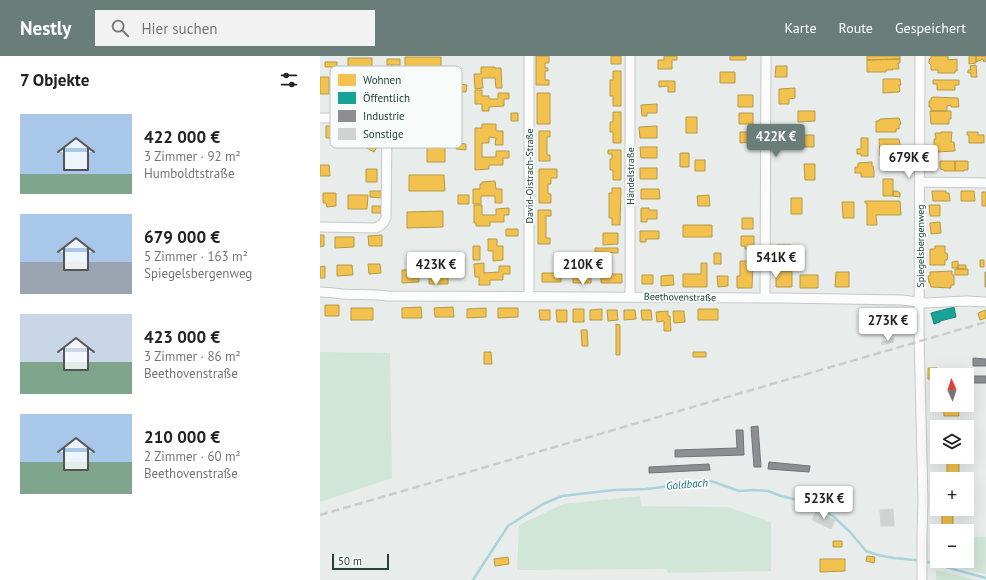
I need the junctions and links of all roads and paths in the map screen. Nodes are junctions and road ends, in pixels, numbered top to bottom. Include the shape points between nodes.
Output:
1 (529, 56) edge
2 (630, 56) edge
3 (766, 56) edge
4 (920, 56) edge
5 (387, 148) edge
6 (920, 182) junction
7 (986, 183) edge
8 (320, 227) edge
9 (320, 292) edge
10 (529, 296) junction
11 (630, 297) junction
12 (765, 298) junction
13 (920, 302) junction
14 (986, 302) edge
15 (922, 580) edge

1 - 10 street, David-Oistrach-Straße
2 - 11 street, Händelstraße
3 - 12 street
4 - 6 street, Spiegelsbergenweg
5 - 8 street via 385,222 376,228
6 - 7 street
6 - 13 street, Spiegelsbergenweg
9 - 10 street, Beethovenstraße via 387,296
10 - 11 street, Beethovenstraße
11 - 12 street, Beethovenstraße
12 - 13 street, Beethovenstraße
13 - 14 street, Beethovenstraße
13 - 15 street, Spiegelsbergenweg

